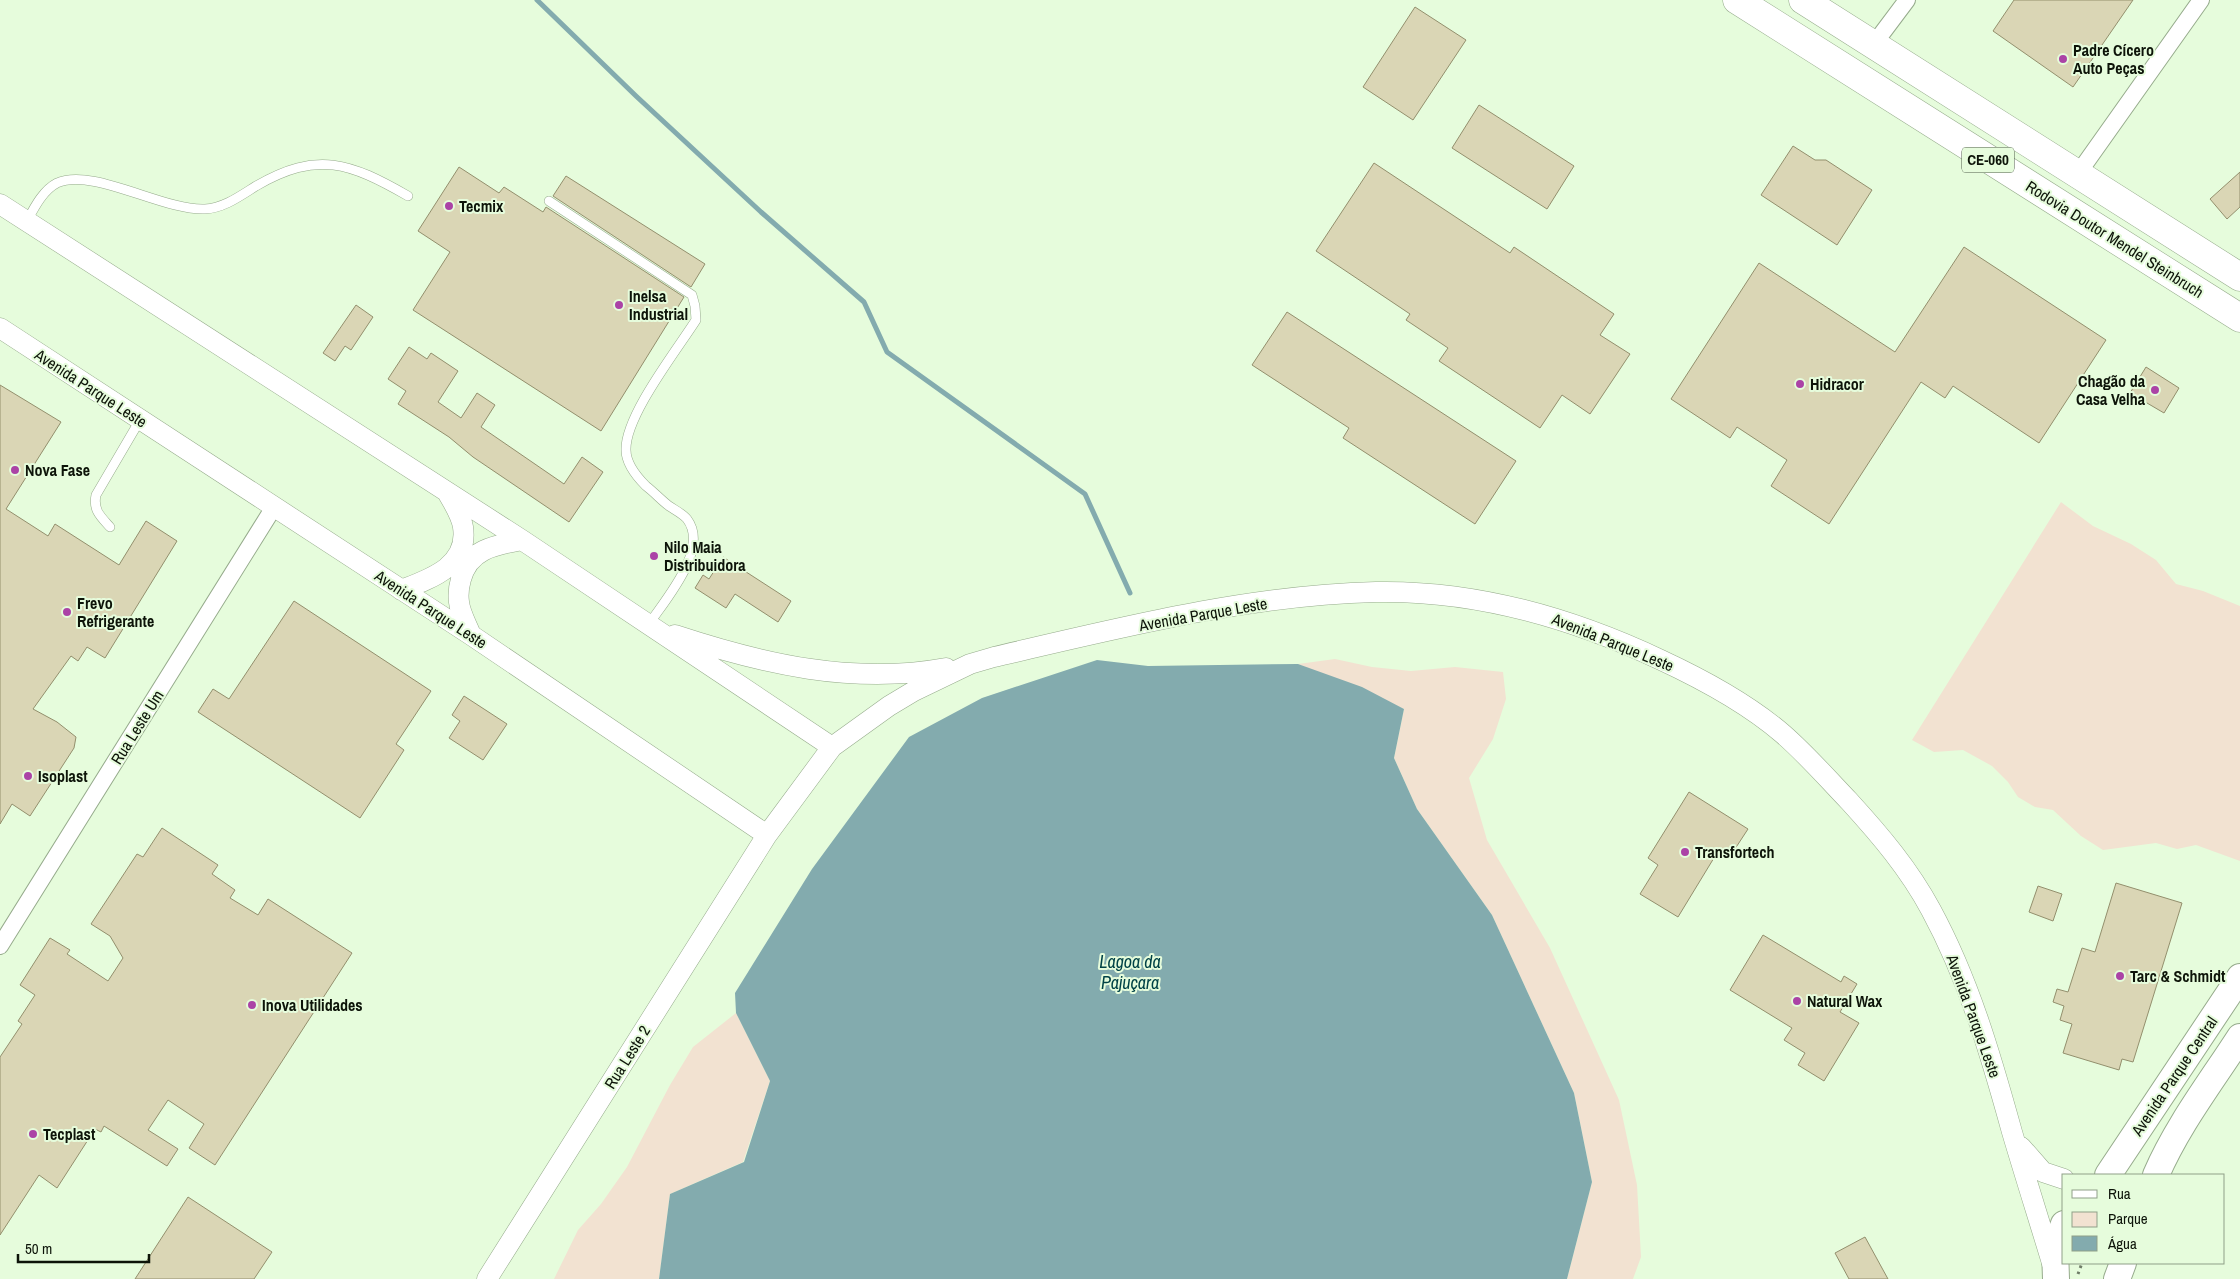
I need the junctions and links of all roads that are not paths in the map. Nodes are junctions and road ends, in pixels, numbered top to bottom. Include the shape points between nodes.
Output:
1 (1737, 0) edge
2 (1803, 0) edge
3 (1907, 0) edge
4 (2201, 0) edge
5 (1874, 44) junction
6 (2077, 175) junction
7 (408, 196) dead end
8 (548, 201) dead end
9 (1, 206) edge
10 (27, 221) junction
11 (2240, 277) edge
12 (2240, 318) edge
13 (0, 328) edge
14 (140, 420) junction
15 (446, 491) junction
16 (274, 507) junction
17 (110, 527) dead end
18 (522, 540) junction
19 (401, 590) junction
20 (653, 626) junction
21 (471, 635) junction
22 (970, 664) junction
23 (832, 747) junction
24 (767, 835) junction
25 (0, 946) edge
26 (2240, 978) edge
27 (2240, 1037) edge
28 (2015, 1140) junction
29 (2109, 1174) edge
30 (2156, 1174) edge
31 (2062, 1178) edge
32 (2062, 1229) edge
33 (2123, 1264) edge
34 (2062, 1277) edge
35 (486, 1279) edge
36 (2118, 1279) edge

1 - 12 highway, Rodovia Doutor Mendel Steinbruch / CE-060
2 - 5 highway, CE-060
3 - 5 street
4 - 6 street
5 - 6 highway, CE-060
6 - 11 highway, CE-060
7 - 10 lane via 373,176 328,163 299,167 222,206 205,209 185,208 92,181 69,180 46,192
8 - 20 lane via 692,296 696,306 696,320 641,405 626,450 630,465 640,480 687,519 693,531 693,545 683,574
9 - 10 street
10 - 15 street
13 - 14 street, Avenida Parque Leste
14 - 16 street, Avenida Parque Leste
14 - 17 lane via 96,495 94,506
15 - 18 street
15 - 19 street via 463,528 462,543 456,557 448,569 433,578
16 - 19 street, Avenida Parque Leste
16 - 25 street, Rua Leste Um
18 - 20 street
18 - 21 street via 482,550 463,572 459,603
19 - 21 street, Avenida Parque Leste
20 - 22 street via 717,649 814,671 886,674 927,672
20 - 23 street
21 - 24 street, Avenida Parque Leste
22 - 23 street, Avenida Parque Leste via 905,696
22 - 28 street, Avenida Parque Leste via 1226,608 1380,592 1418,593 1503,604 1590,630 1644,652 1738,701 1783,734 1813,762 1902,862 1933,913 1969,993
23 - 24 street, Avenida Parque Leste
24 - 35 street, Rua Leste 2
26 - 29 main road, Avenida Parque Central
27 - 30 main road, Avenida Parque Central via 2192,1109
28 - 31 street, Avenida Parque Leste via 2043,1172
28 - 34 street, Avenida Parque Leste
32 - 34 main road via 2055,1248
33 - 36 main road

